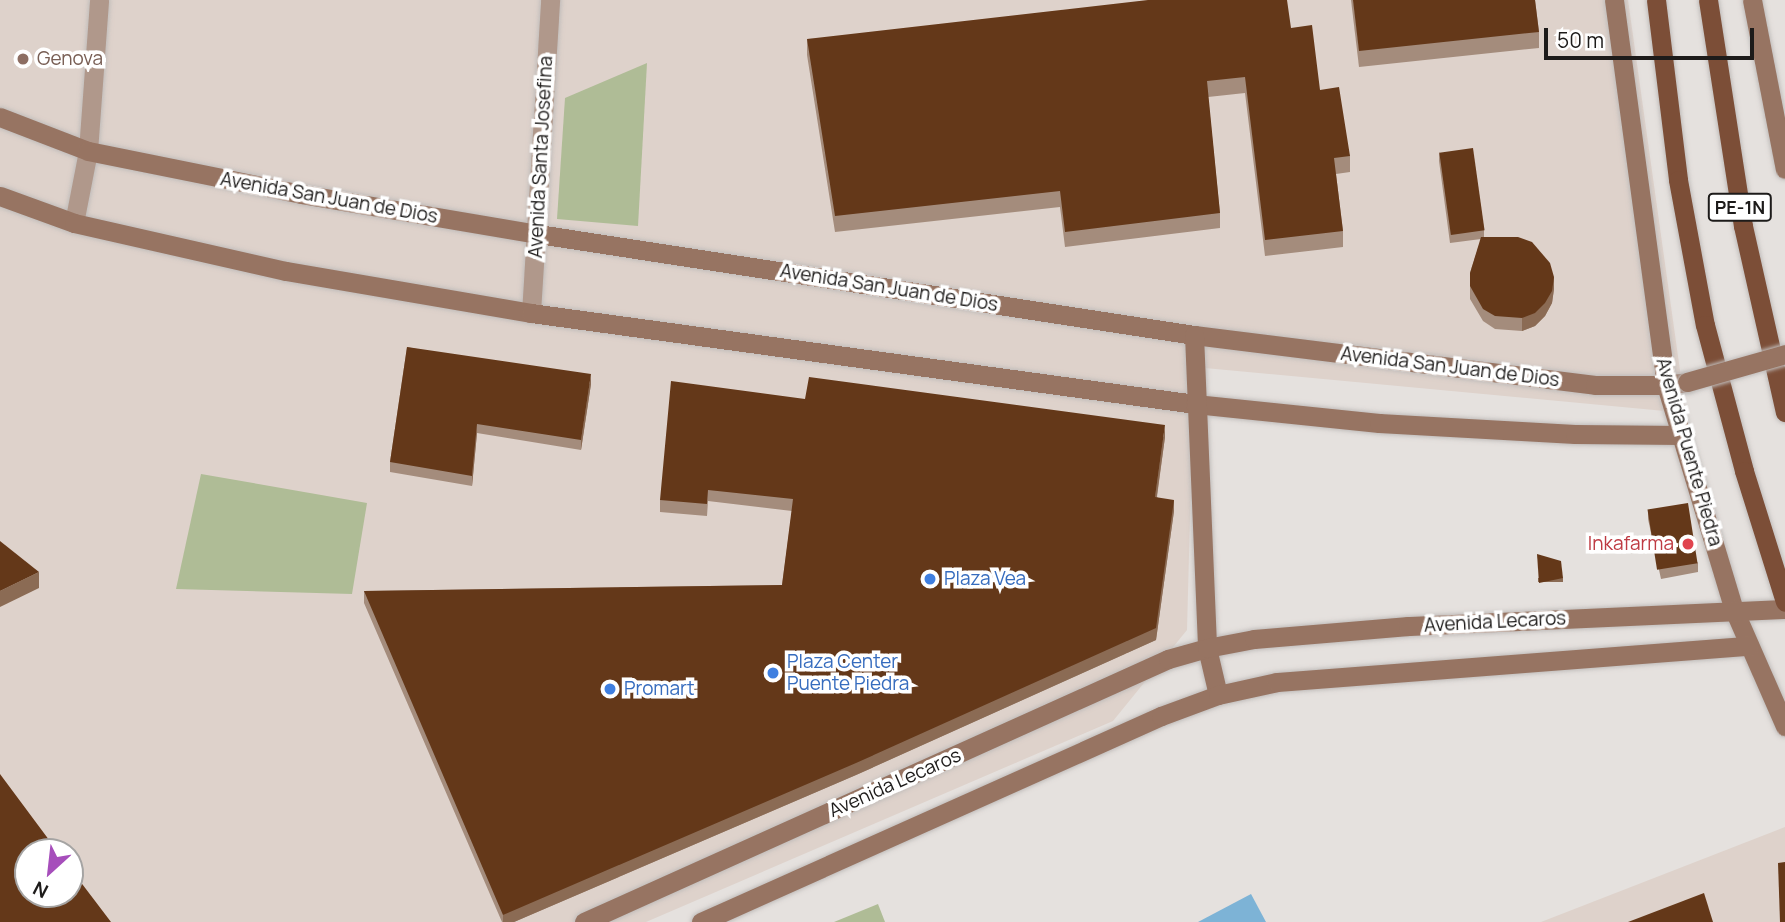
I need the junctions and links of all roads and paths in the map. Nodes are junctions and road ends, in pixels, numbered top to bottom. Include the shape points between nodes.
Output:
1 (99, 0) edge
2 (551, 0) edge
3 (1614, 0) edge
4 (1656, 0) edge
5 (1708, 0) edge
6 (1752, 0) edge
7 (0, 117) edge
8 (88, 151) junction
9 (1785, 169) edge
10 (0, 196) edge
11 (74, 223) junction
12 (538, 234) junction
13 (531, 313) junction
14 (1194, 335) junction
15 (1785, 354) edge
16 (1666, 385) junction
17 (1195, 404) junction
18 (1785, 412) edge
19 (1681, 435) junction
20 (1785, 602) edge
21 (1742, 610) junction
22 (1785, 610) edge
23 (1749, 646) junction
24 (1207, 648) junction
25 (1218, 695) junction
26 (1785, 726) edge
27 (584, 922) edge
28 (701, 922) edge

1 - 8 street
2 - 12 street, Avenida Santa Josefina
3 - 16 main road, Avenida Puente Piedra
4 - 20 highway, PE-1N via 1678,180 1705,325
5 - 18 highway, PE-1N via 1743,226
6 - 9 main road
7 - 8 main road, Avenida San Juan de Dios
8 - 11 street
8 - 12 main road, Avenida San Juan de Dios via 301,194
10 - 11 main road
11 - 13 main road via 286,271
12 - 13 street, Avenida Santa Josefina
12 - 14 main road, Avenida San Juan de Dios
13 - 17 main road
14 - 16 main road, Avenida San Juan de Dios via 1595,385
14 - 17 main road
15 - 16 main road, Avenida San Juan de Dios, bridge
16 - 19 main road, Avenida Puente Piedra
17 - 19 main road via 1379,423
17 - 24 main road
19 - 21 main road, Avenida Puente Piedra
21 - 22 main road, Avenida Lecaros
21 - 23 main road, Avenida Puente Piedra
21 - 24 main road, Avenida Lecaros via 1408,626 1254,639
23 - 25 main road via 1277,682
23 - 26 main road, Avenida Puente Piedra
24 - 25 main road
24 - 27 main road, Avenida Lecaros via 1168,659
25 - 28 main road via 1161,716

